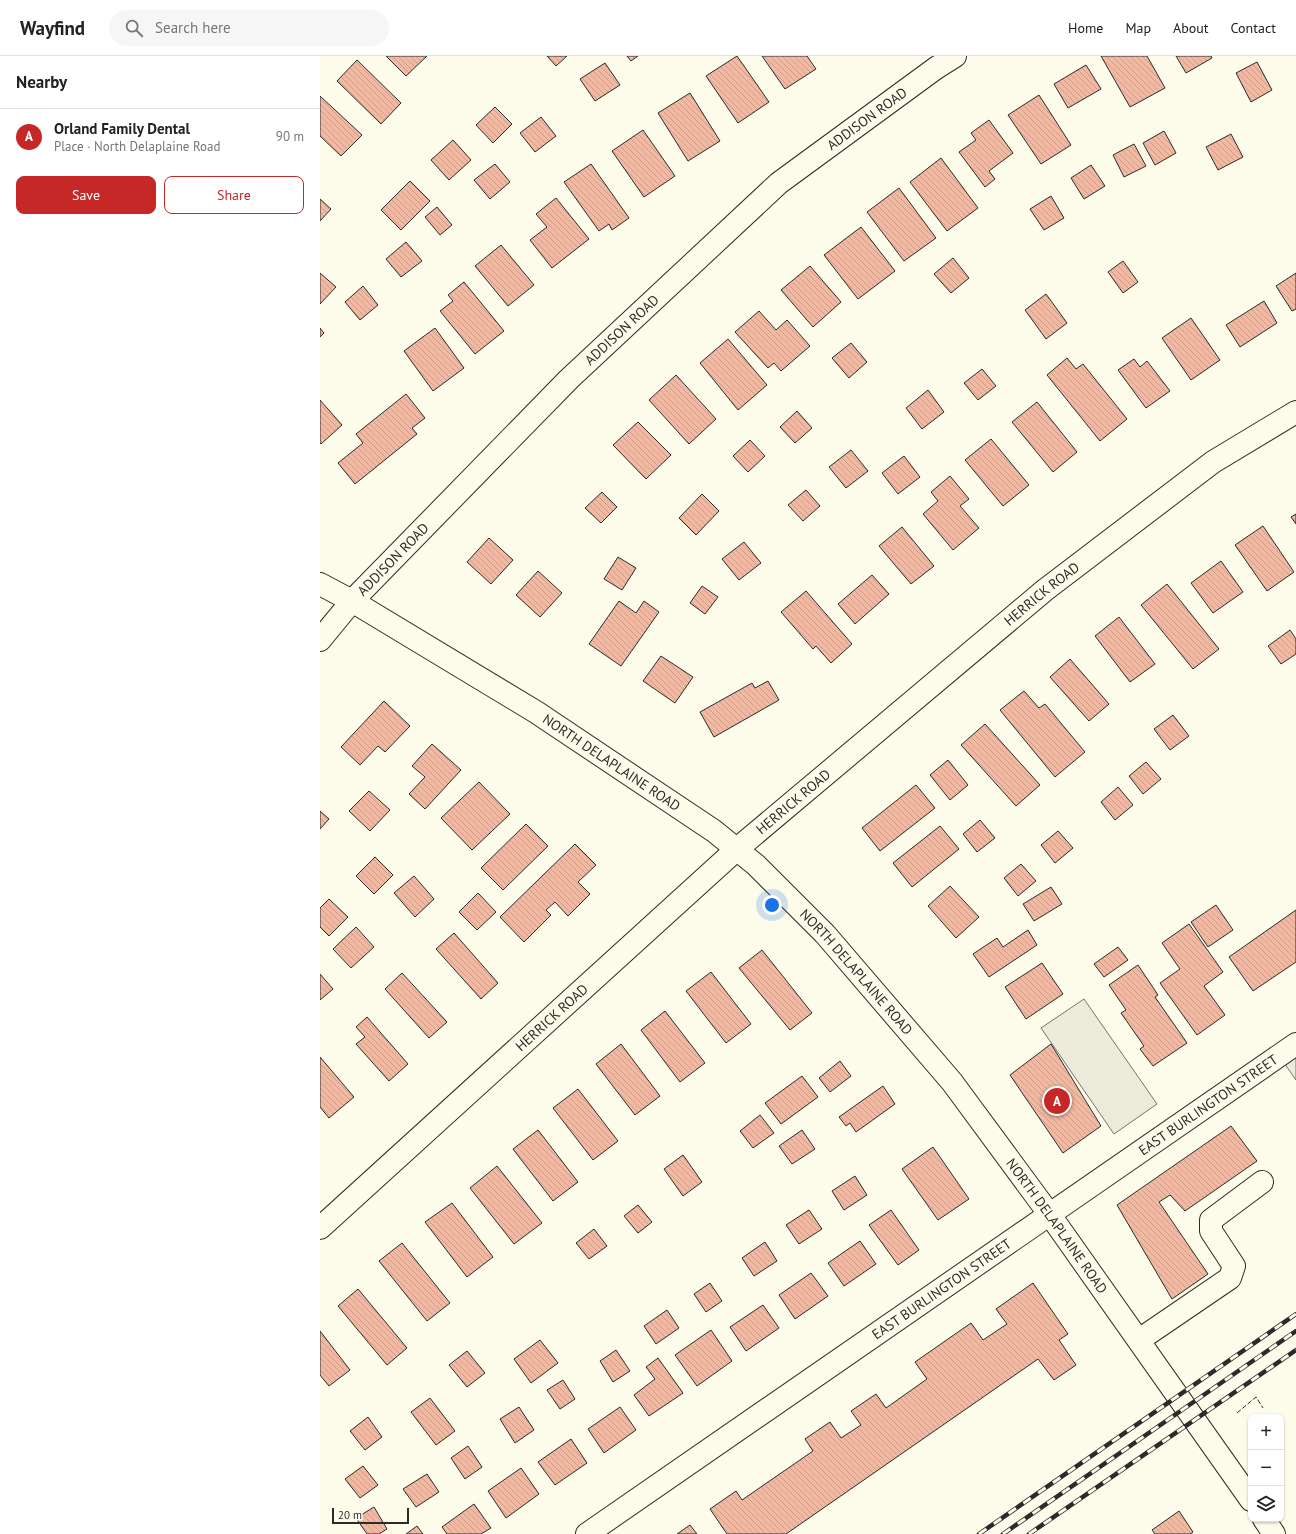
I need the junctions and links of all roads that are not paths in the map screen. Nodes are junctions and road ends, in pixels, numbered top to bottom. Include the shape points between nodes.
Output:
1 (955, 56) edge
2 (1296, 412) edge
3 (320, 584) edge
4 (352, 601) junction
5 (320, 640) edge
6 (737, 849) junction
7 (1296, 1044) edge
8 (1262, 1182) dead end
9 (1050, 1215) junction
10 (320, 1228) edge
11 (1139, 1340) junction
12 (1248, 1496) edge
13 (1266, 1522) edge
14 (587, 1534) edge
15 (1274, 1534) edge

1 - 4 street, ADDISON ROAD via 779,183 569,379
2 - 6 street, HERRICK ROAD via 1213,462 1045,590
3 - 4 street, NORTH DELAPLAINE ROAD
4 - 5 street, ADDISON ROAD
4 - 6 street, NORTH DELAPLAINE ROAD via 536,712
6 - 9 street, NORTH DELAPLAINE ROAD via 825,934 952,1082
6 - 10 street, HERRICK ROAD
7 - 9 street, EAST BURLINGTON STREET
8 - 11 street via 1211,1220 1210,1231 1234,1266 1230,1278
9 - 11 street, NORTH DELAPLAINE ROAD
9 - 14 street, EAST BURLINGTON STREET
11 - 12 street, NORTH DELAPLAINE ROAD
13 - 15 street

